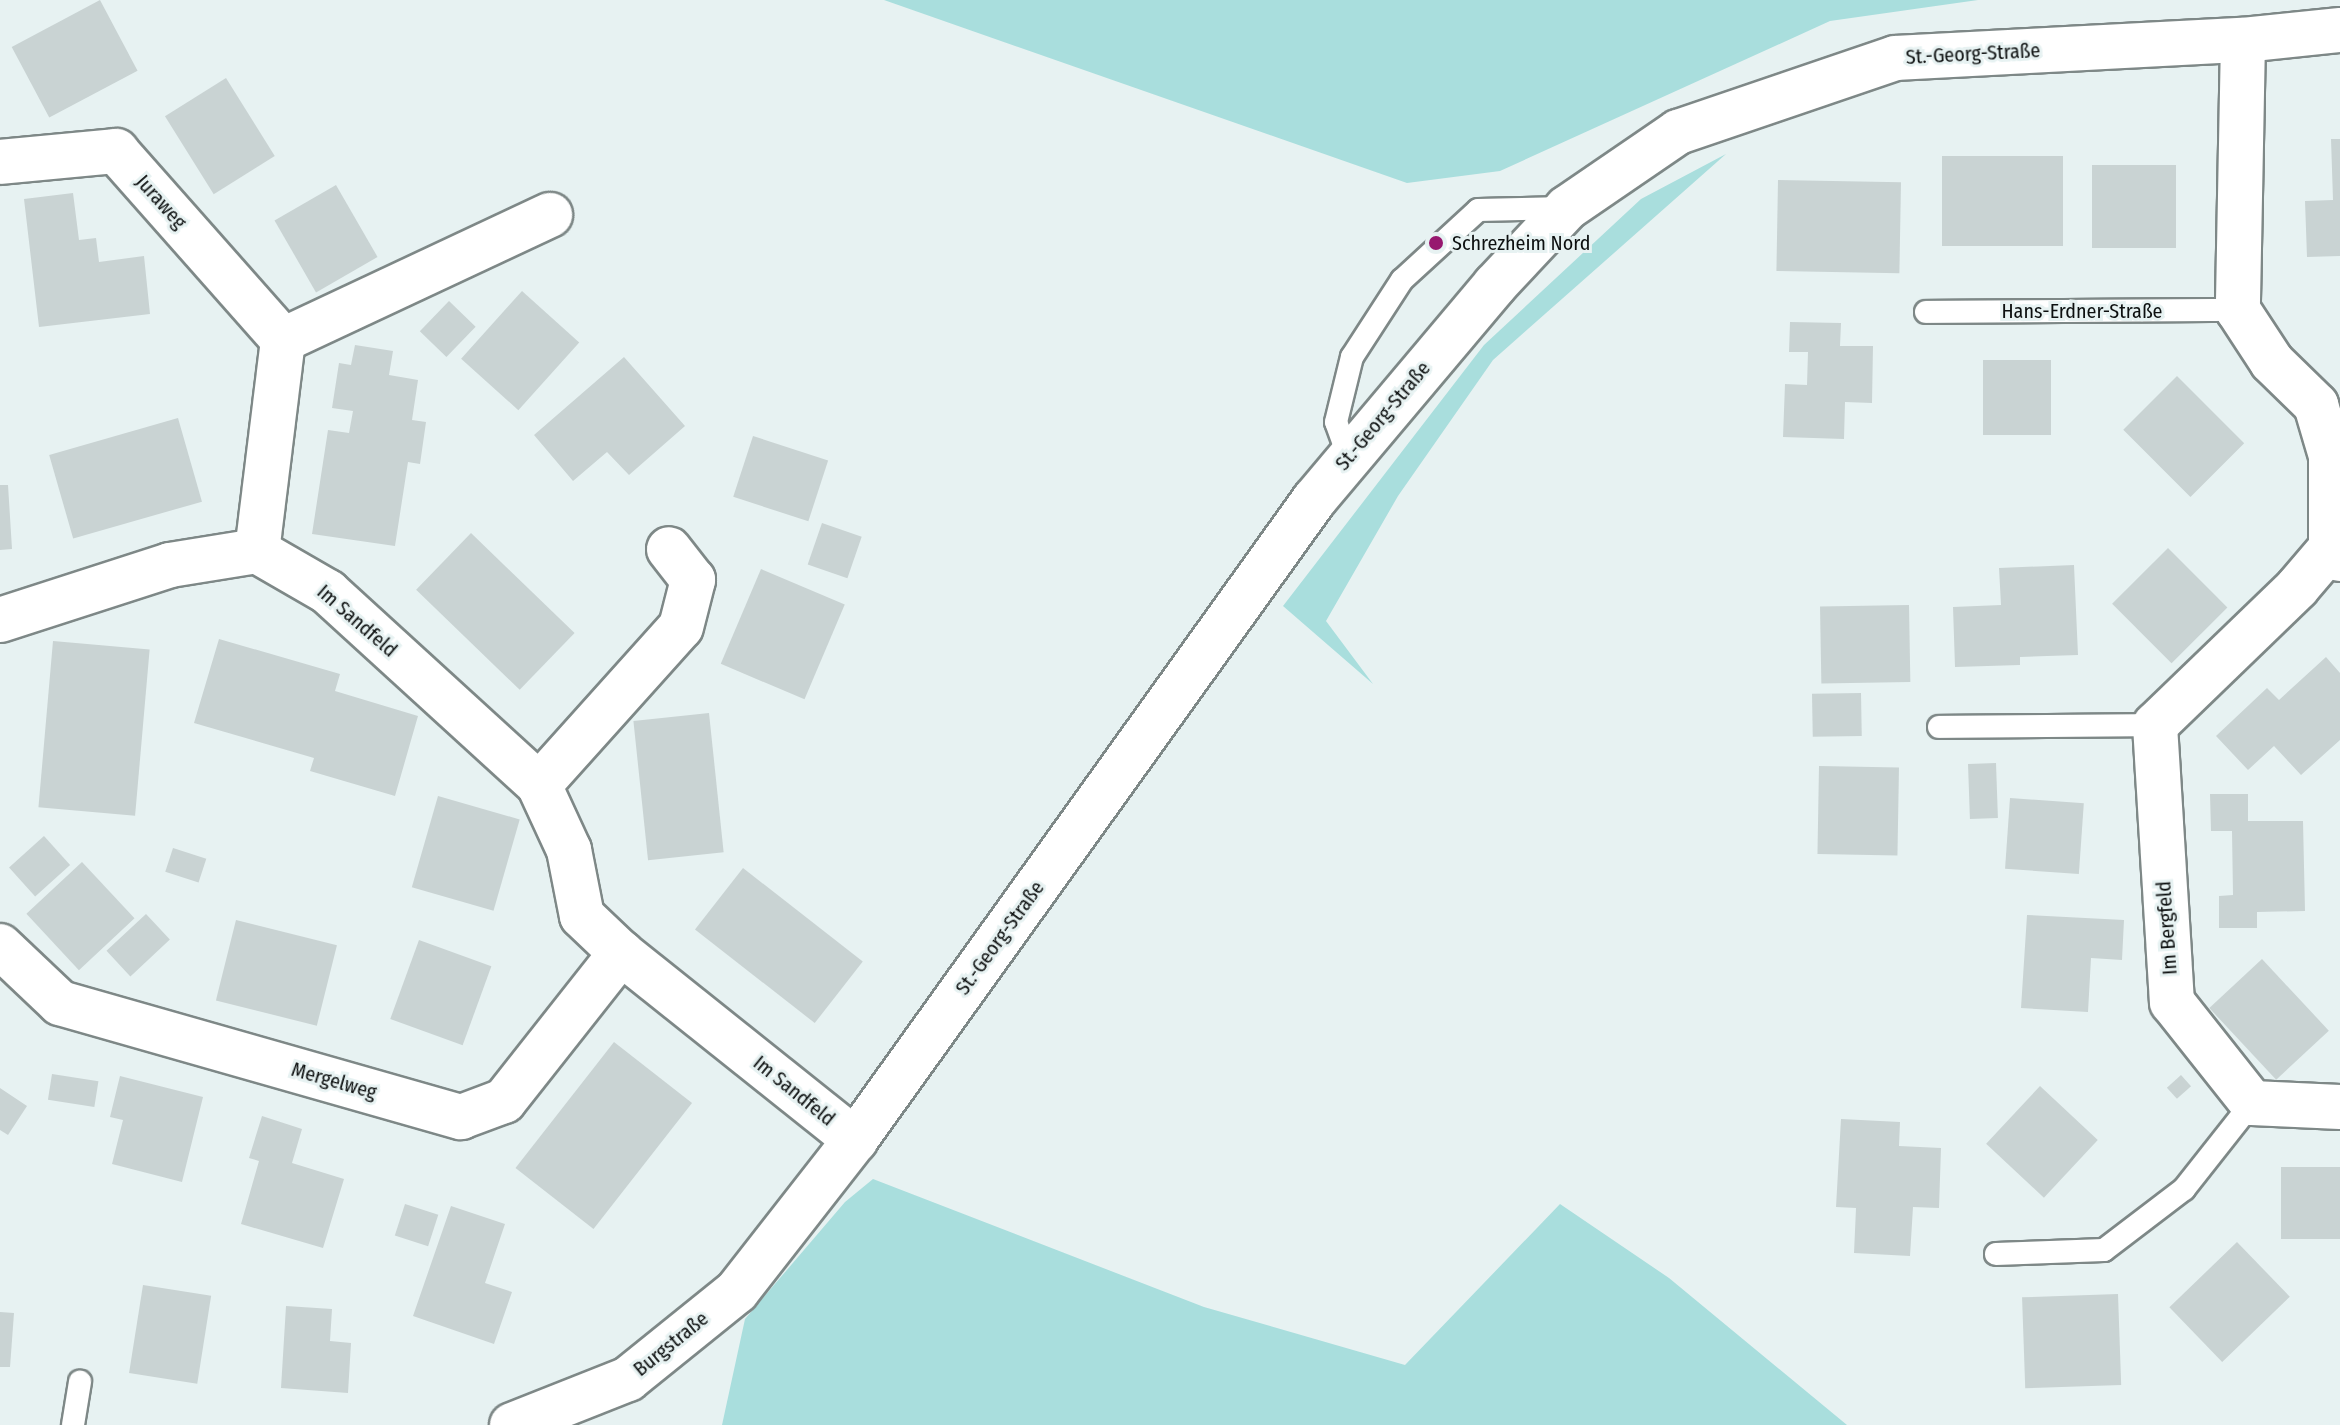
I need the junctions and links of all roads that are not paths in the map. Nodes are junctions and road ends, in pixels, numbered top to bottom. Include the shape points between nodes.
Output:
1 (2340, 30) edge
2 (2243, 40) junction
3 (4, 154) edge
4 (1567, 208) junction
5 (550, 215) dead end
6 (2238, 310) junction
7 (1926, 312) dead end
8 (283, 340) junction
9 (1348, 455) junction
10 (669, 549) dead end
11 (257, 551) junction
12 (2336, 554) edge
13 (0, 620) edge
14 (2155, 725) junction
15 (1939, 727) dead end
16 (539, 785) junction
17 (0, 946) edge
18 (621, 953) junction
19 (2252, 1103) junction
20 (2340, 1107) edge
21 (855, 1140) junction
22 (1996, 1254) dead end
23 (737, 1291) joint
24 (80, 1382) dead end
25 (73, 1425) edge
26 (512, 1425) edge

1 - 2 street, St.-Georg-Straße
2 - 4 street, St.-Georg-Straße via 1895,58 1678,132
2 - 6 street
3 - 8 street, Juraweg via 116,151
4 - 9 street, St.-Georg-Straße
4 - 9 lane via 1478,210 1402,280 1352,357 1336,422
5 - 8 street
6 - 7 lane, Hans-Erdner-Straße
6 - 12 street via 2272,362 2316,405 2331,456
8 - 11 street
9 - 21 street, St.-Georg-Straße
10 - 16 street via 693,580 681,627
11 - 13 street via 170,565
11 - 16 street, Im Sandfeld via 328,592
12 - 14 street
14 - 15 lane
14 - 19 street, Im Bergfeld via 2172,1002
16 - 18 street, Im Sandfeld via 569,850 582,916
17 - 18 street, Mergelweg via 60,1003 461,1117 504,1101
18 - 21 street, Im Sandfeld
19 - 20 street
19 - 22 lane via 2184,1189 2104,1250
21 - 23 street, St.-Georg-Straße
23 - 26 street, Burgstraße via 628,1379
24 - 25 lane

